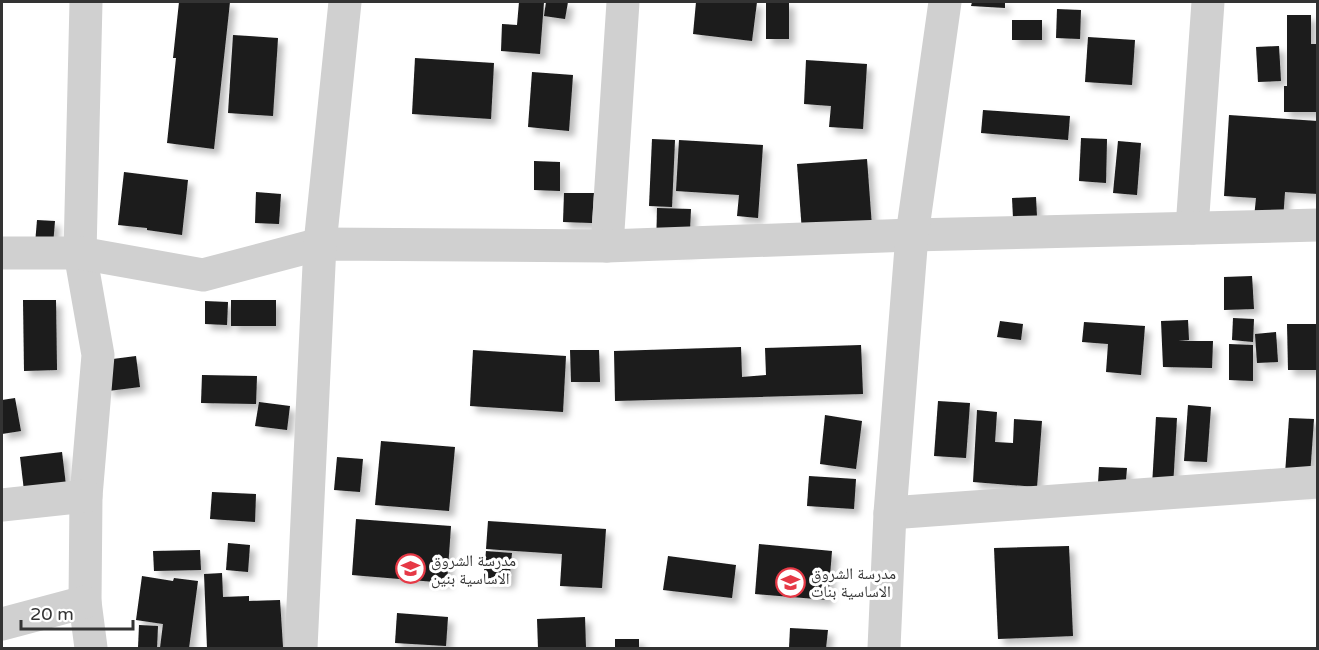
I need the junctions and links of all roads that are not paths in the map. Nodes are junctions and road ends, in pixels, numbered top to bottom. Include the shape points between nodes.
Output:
1 (86, 2) edge
2 (345, 2) edge
3 (623, 2) edge
4 (945, 2) edge
5 (1208, 2) edge
6 (1317, 225) edge
7 (1192, 228) junction
8 (912, 235) junction
9 (320, 243) junction
10 (607, 246) junction
11 (2, 253) edge
12 (80, 253) junction
13 (1317, 482) edge
14 (86, 496) junction
15 (2, 506) edge
16 (890, 513) junction
17 (85, 602) junction
18 (2, 624) edge
19 (91, 648) edge
20 (301, 648) edge
21 (884, 648) edge

1 - 12 street
2 - 9 street
3 - 10 street
4 - 8 street
5 - 7 street
6 - 7 street
7 - 8 street
8 - 10 street
8 - 16 street
9 - 10 street
9 - 12 street via 203,275
9 - 20 street
11 - 12 street
12 - 14 street via 98,355
13 - 16 street
14 - 15 street
14 - 17 street
16 - 21 street
17 - 18 street
17 - 19 street

